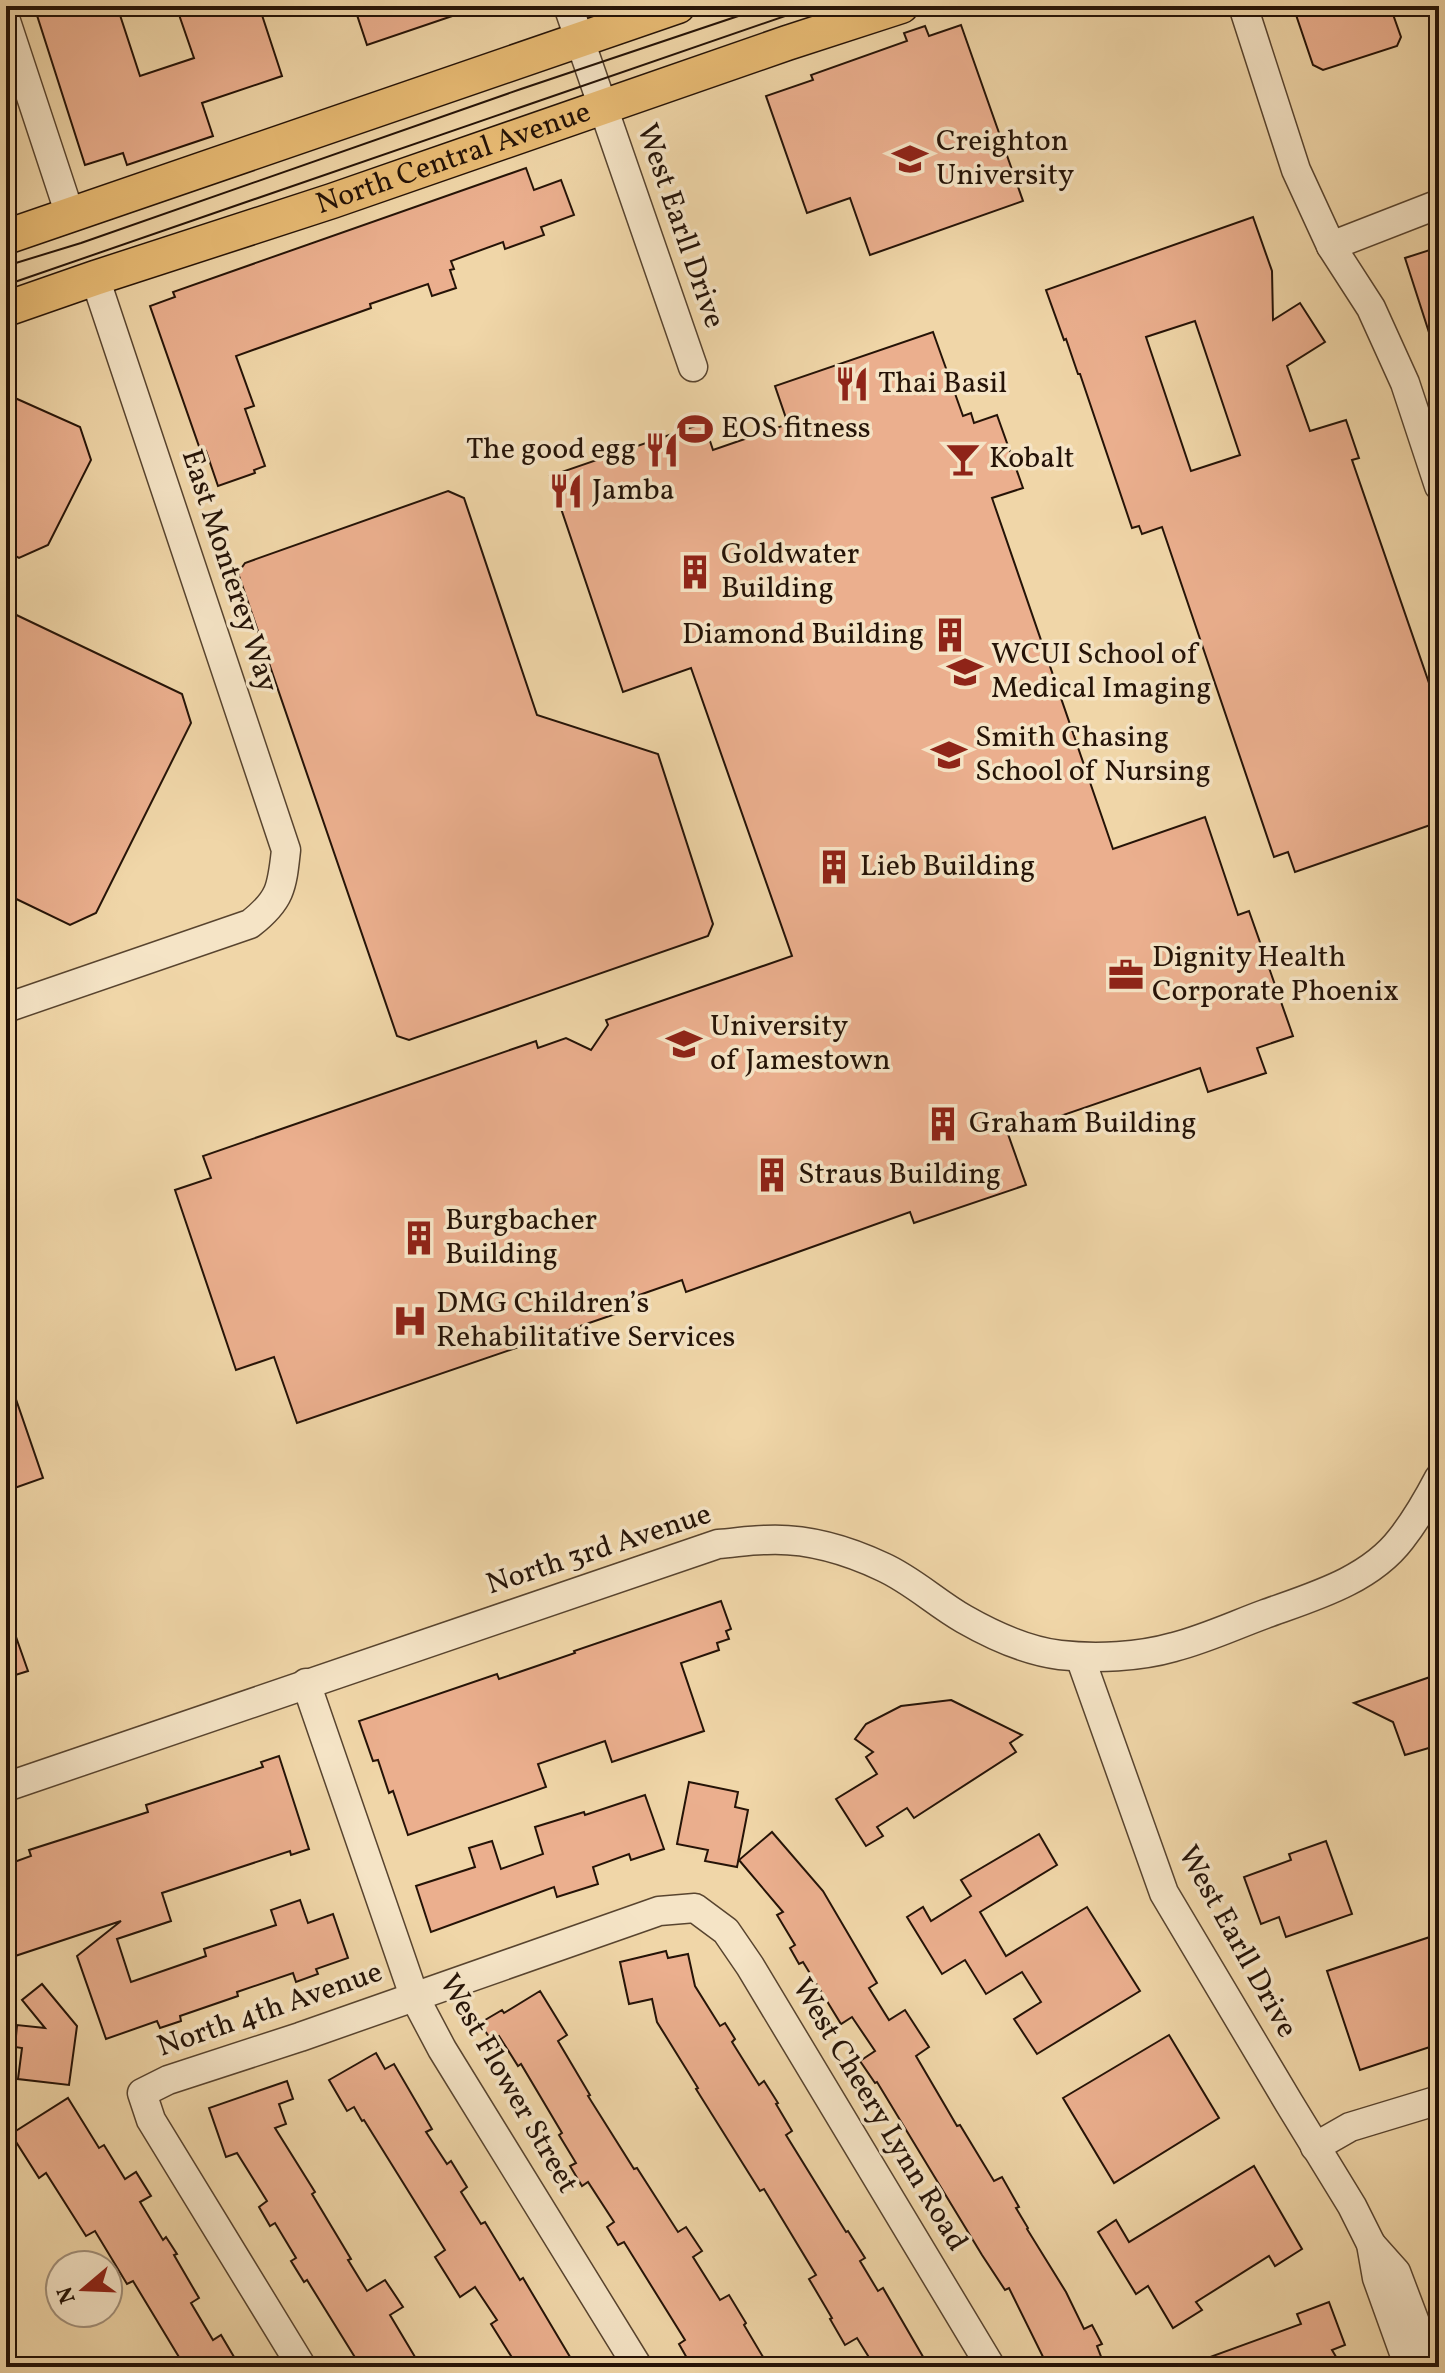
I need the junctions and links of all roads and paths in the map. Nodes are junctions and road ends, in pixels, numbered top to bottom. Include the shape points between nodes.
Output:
1 (568, 6) edge
2 (678, 6) edge
3 (901, 6) edge
4 (1243, 6) edge
5 (6, 21) edge
6 (579, 40) junction
7 (602, 106) junction
8 (1439, 204) edge
9 (70, 215) junction
10 (6, 237) edge
11 (1331, 246) junction
12 (95, 278) junction
13 (6, 309) edge
14 (693, 367) dead end
15 (1439, 486) edge
16 (6, 1008) edge
17 (1439, 1478) edge
18 (1080, 1657) junction
19 (306, 1683) junction
20 (6, 1787) edge
21 (695, 1908) joint
22 (414, 1996) junction
23 (1439, 2100) edge
24 (1315, 2147) junction
25 (1371, 2244) junction
26 (302, 2367) edge
27 (638, 2367) edge
28 (991, 2367) edge
29 (1409, 2367) edge
30 (1432, 2367) edge

1 - 6 street, West Earll Drive
2 - 6 main road
3 - 7 main road, North Central Avenue
4 - 11 street via 1296,170
5 - 9 street
6 - 7 street, West Earll Drive
6 - 9 main road
7 - 12 main road, North Central Avenue
7 - 14 street, West Earll Drive
8 - 11 street
9 - 10 main road
11 - 15 street via 1371,308 1399,370
12 - 13 main road, North Central Avenue
12 - 16 street, East Monterey Way via 286,850 282,887 267,911 250,924
17 - 18 street, North 3rd Avenue via 1400,1541 1361,1574 1317,1596 1173,1647
18 - 19 street, North 3rd Avenue via 996,1635 853,1554 768,1539 691,1552
18 - 24 street, West Earll Drive via 1164,1893
19 - 20 street, North 3rd Avenue
19 - 22 street, West Flower Street
21 - 22 street, North 4th Avenue via 659,1911
21 - 28 street, West Cheery Lynn Road via 726,1931 750,1966
22 - 26 street, North 4th Avenue via 142,2093 151,2120
22 - 27 street, West Flower Street
23 - 24 street via 1350,2127
24 - 25 street, West Earll Drive
25 - 29 street, West Earll Drive via 1377,2278
25 - 30 street, West Earll Drive via 1396,2272

